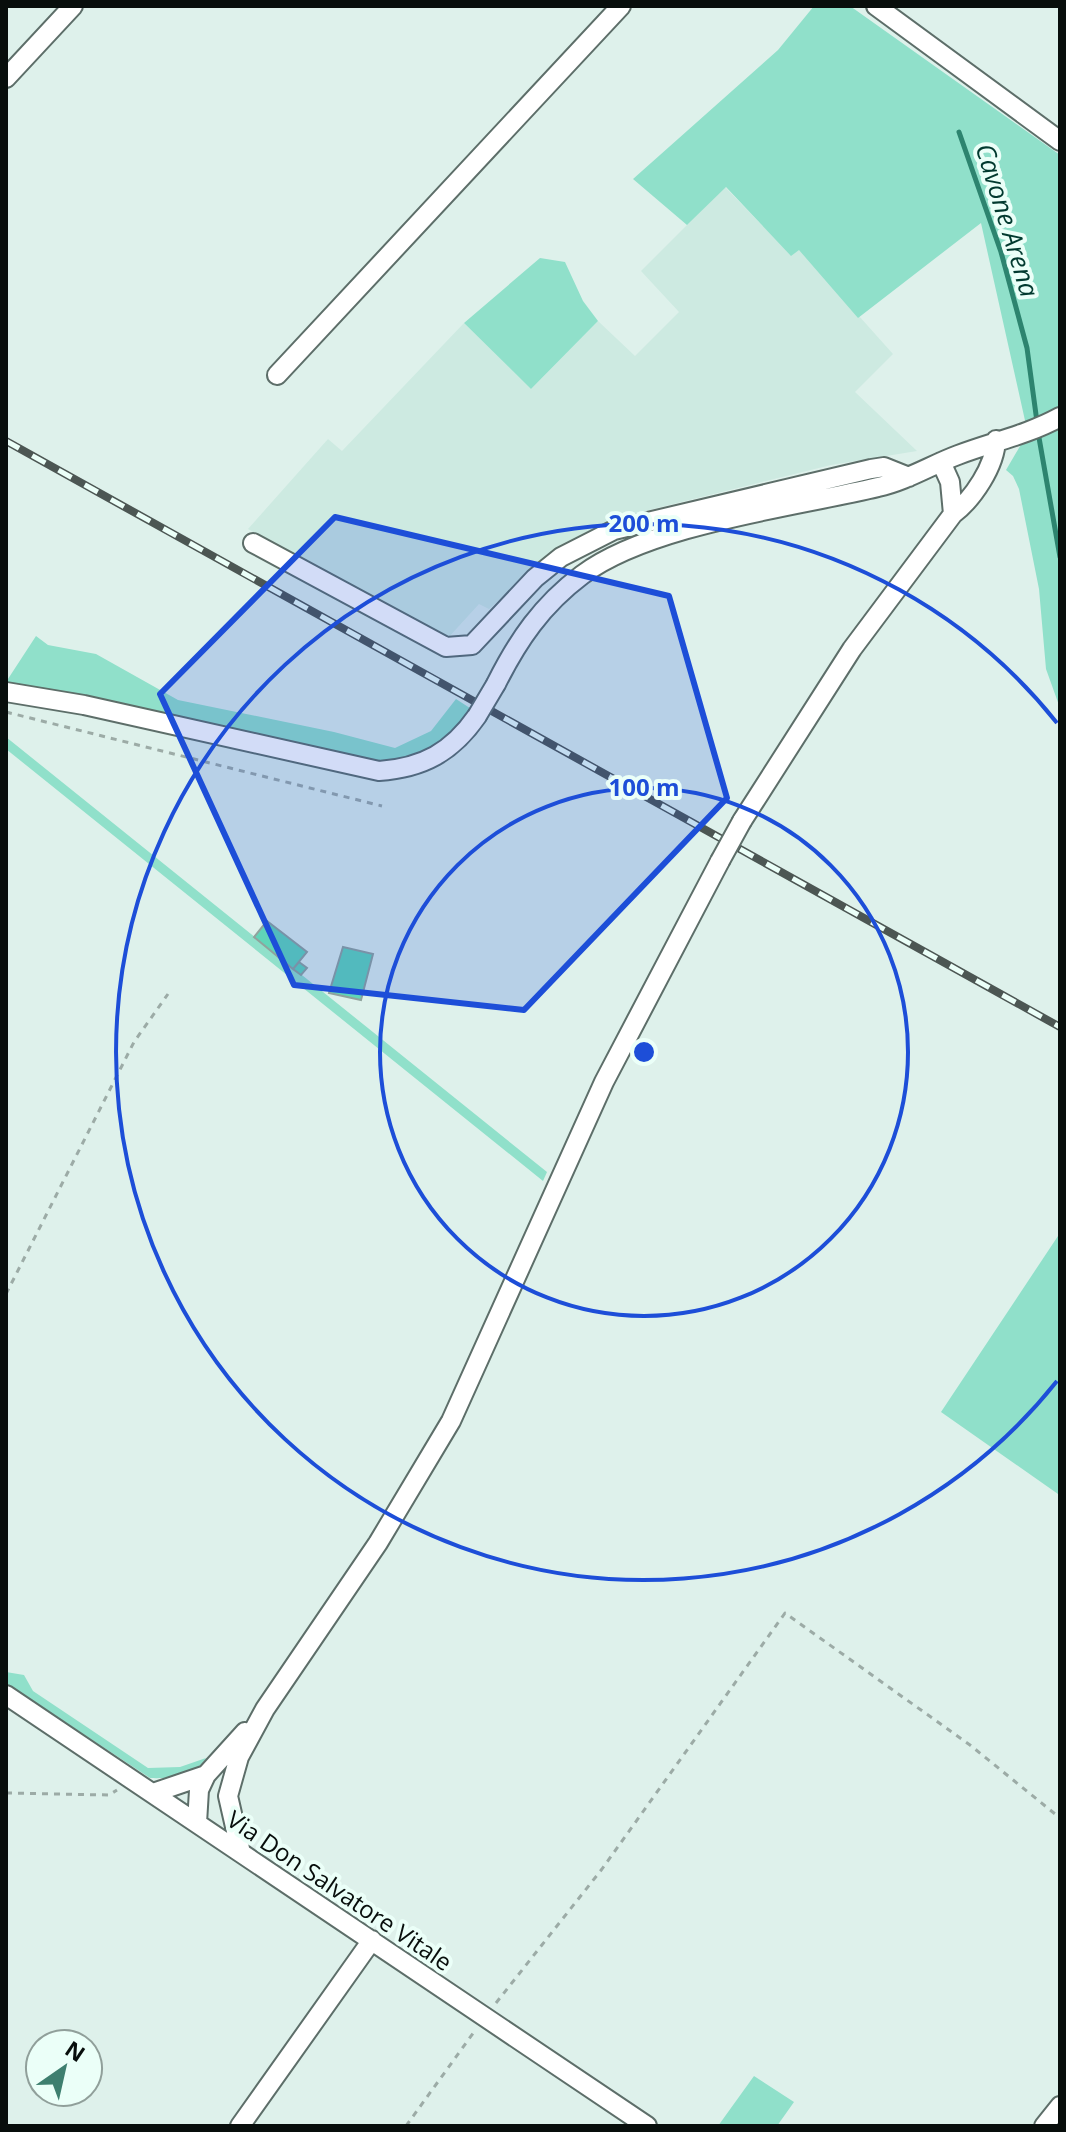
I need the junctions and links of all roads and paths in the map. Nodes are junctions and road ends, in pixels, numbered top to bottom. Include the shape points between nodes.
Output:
1 (73, 6) edge
2 (621, 6) edge
3 (876, 6) edge
4 (6, 78) edge
5 (1060, 141) edge
6 (277, 375) dead end
7 (1052, 421) edge
8 (996, 440) junction
9 (941, 462) junction
10 (909, 477) junction
11 (953, 514) junction
12 (253, 543) dead end
13 (6, 692) edge
14 (6, 712) edge
15 (382, 806) dead end
16 (168, 994) dead end
17 (6, 1294) edge
18 (6, 1695) edge
19 (265, 1709) junction
20 (206, 1775) junction
21 (134, 1780) junction
22 (6, 1793) edge
23 (153, 1793) junction
24 (229, 1805) junction
25 (1060, 1818) edge
26 (197, 1823) junction
27 (241, 1853) junction
28 (372, 1940) junction
29 (485, 2017) junction
30 (1060, 2106) edge
31 (240, 2126) edge
32 (406, 2126) edge
33 (647, 2126) edge
34 (1044, 2126) edge

1 - 4 street
2 - 6 street
3 - 5 street
7 - 8 street via 1021,436
8 - 9 street
8 - 11 street via 990,465
9 - 10 street
9 - 11 street via 950,482
10 - 12 street via 884,467 871,469 614,530 561,557 472,645 456,649
10 - 13 street, bridge via 674,534 583,574 537,613 477,716 453,745 405,769 379,771
11 - 19 street, bridge via 852,649 742,821 604,1082 451,1421 378,1543
14 - 15 path
16 - 17 path via 134,1042
18 - 21 street, Via Don Salvatore Vitale
19 - 20 street
19 - 24 street via 239,1757
20 - 23 street
20 - 26 street via 199,1790
21 - 22 path via 109,1795
21 - 23 street, Via Don Salvatore Vitale
23 - 26 street, Via Don Salvatore Vitale
24 - 26 street
24 - 27 street
25 - 29 path via 970,1745 785,1613 602,1869
26 - 27 street, Via Don Salvatore Vitale
27 - 28 street, Via Don Salvatore Vitale
28 - 29 street, Via Don Salvatore Vitale
28 - 31 street
29 - 32 path
29 - 33 street, Via Don Salvatore Vitale
30 - 34 street

